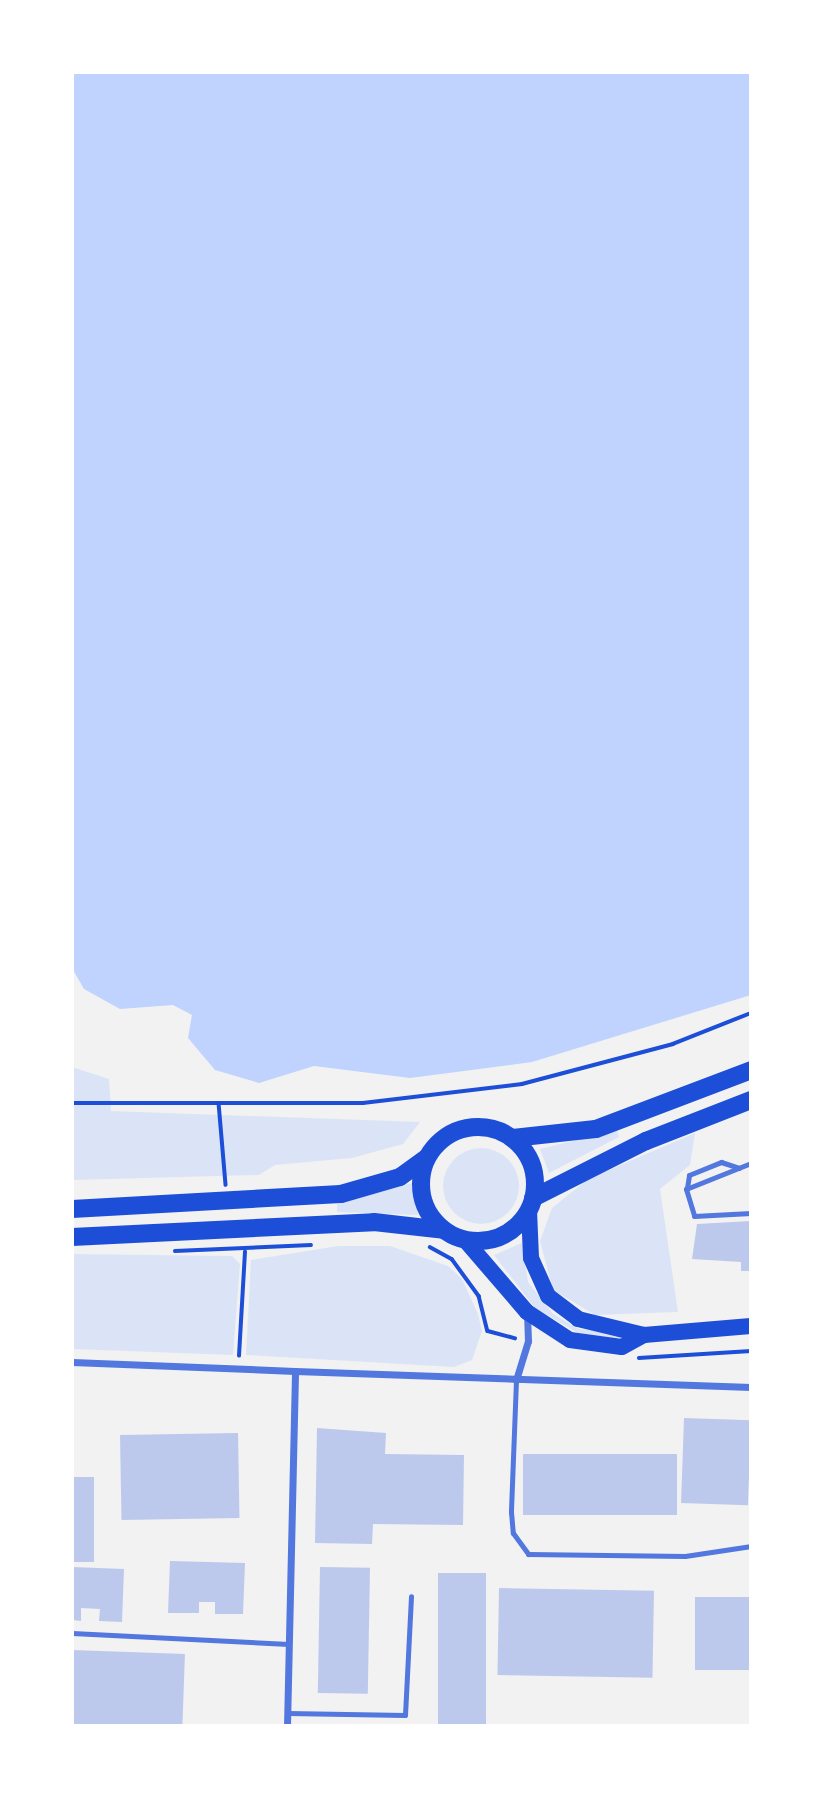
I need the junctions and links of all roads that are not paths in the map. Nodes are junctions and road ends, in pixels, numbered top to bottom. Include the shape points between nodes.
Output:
1 (751, 1070) edge
2 (751, 1100) edge
3 (513, 1139) junction
4 (426, 1158) junction
5 (751, 1163) edge
6 (739, 1168) junction
7 (687, 1188) junction
8 (531, 1204) junction
9 (72, 1209) edge
10 (751, 1213) edge
11 (444, 1230) junction
12 (72, 1237) edge
13 (465, 1240) junction
14 (527, 1312) junction
15 (751, 1326) edge
16 (644, 1335) junction
17 (72, 1362) edge
18 (295, 1371) junction
19 (516, 1380) junction
20 (751, 1387) edge
21 (751, 1546) edge
22 (411, 1596) dead end
23 (72, 1633) edge
24 (289, 1644) junction
25 (287, 1713) junction
26 (287, 1726) edge

1 - 3 highway via 596,1129
2 - 8 highway via 646,1140
3 - 4 highway via 472,1126 445,1136
3 - 8 highway via 532,1165
4 - 9 highway via 400,1177 341,1195
4 - 11 highway via 425,1205
5 - 6 lane
6 - 7 lane
6 - 7 lane via 721,1162 689,1175
7 - 10 lane via 694,1216
8 - 13 highway via 502,1236
8 - 16 main road via 531,1258 548,1296 578,1319 620,1324
11 - 12 highway via 374,1222
11 - 13 highway
13 - 14 main road
14 - 16 main road via 570,1340 596,1347 622,1347
14 - 19 street via 528,1341
15 - 16 main road
17 - 18 street
18 - 19 street
18 - 24 street
19 - 20 street
19 - 21 lane via 511,1512 513,1533 528,1553 685,1556
22 - 25 lane via 405,1715
23 - 24 lane
24 - 25 street
25 - 26 street

